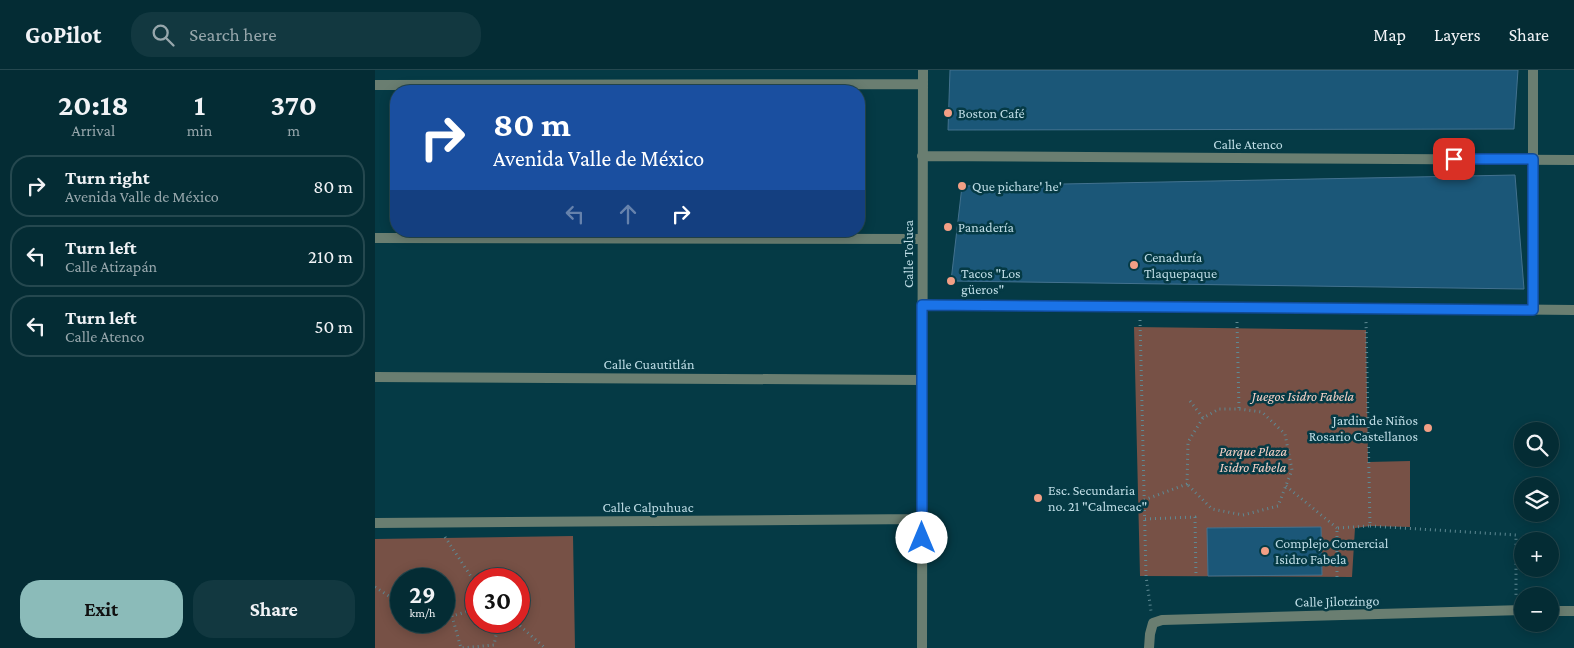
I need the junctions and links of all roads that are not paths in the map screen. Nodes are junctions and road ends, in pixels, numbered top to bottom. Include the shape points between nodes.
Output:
1 (923, 70) edge
2 (1533, 70) edge
3 (923, 84) junction
4 (375, 85) edge
5 (922, 156) junction
6 (1533, 159) junction
7 (1574, 160) edge
8 (375, 238) edge
9 (922, 239) junction
10 (922, 305) junction
11 (1533, 310) junction
12 (1574, 310) edge
13 (375, 377) edge
14 (922, 380) junction
15 (922, 520) junction
16 (375, 523) edge
17 (1514, 610) edge
18 (1559, 611) edge
19 (1574, 611) edge
20 (922, 648) edge
21 (1149, 648) edge

1 - 3 street, Calle Toluca
2 - 6 street
3 - 4 street
3 - 5 street, Calle Toluca
5 - 6 street, Calle Atenco
5 - 9 street, Calle Toluca
6 - 7 street, Calle Atenco
6 - 11 street
8 - 9 street
9 - 10 street, Calle Toluca
10 - 11 street
10 - 14 street, Calle Toluca
11 - 12 street
13 - 14 street, Calle Cuautitlán
14 - 15 street, Calle Toluca
15 - 16 street, Calle Calpuhuac
15 - 20 street, Calle Toluca
17 - 21 street, Calle Jilotzingo via 1162,620 1153,624
18 - 19 street

